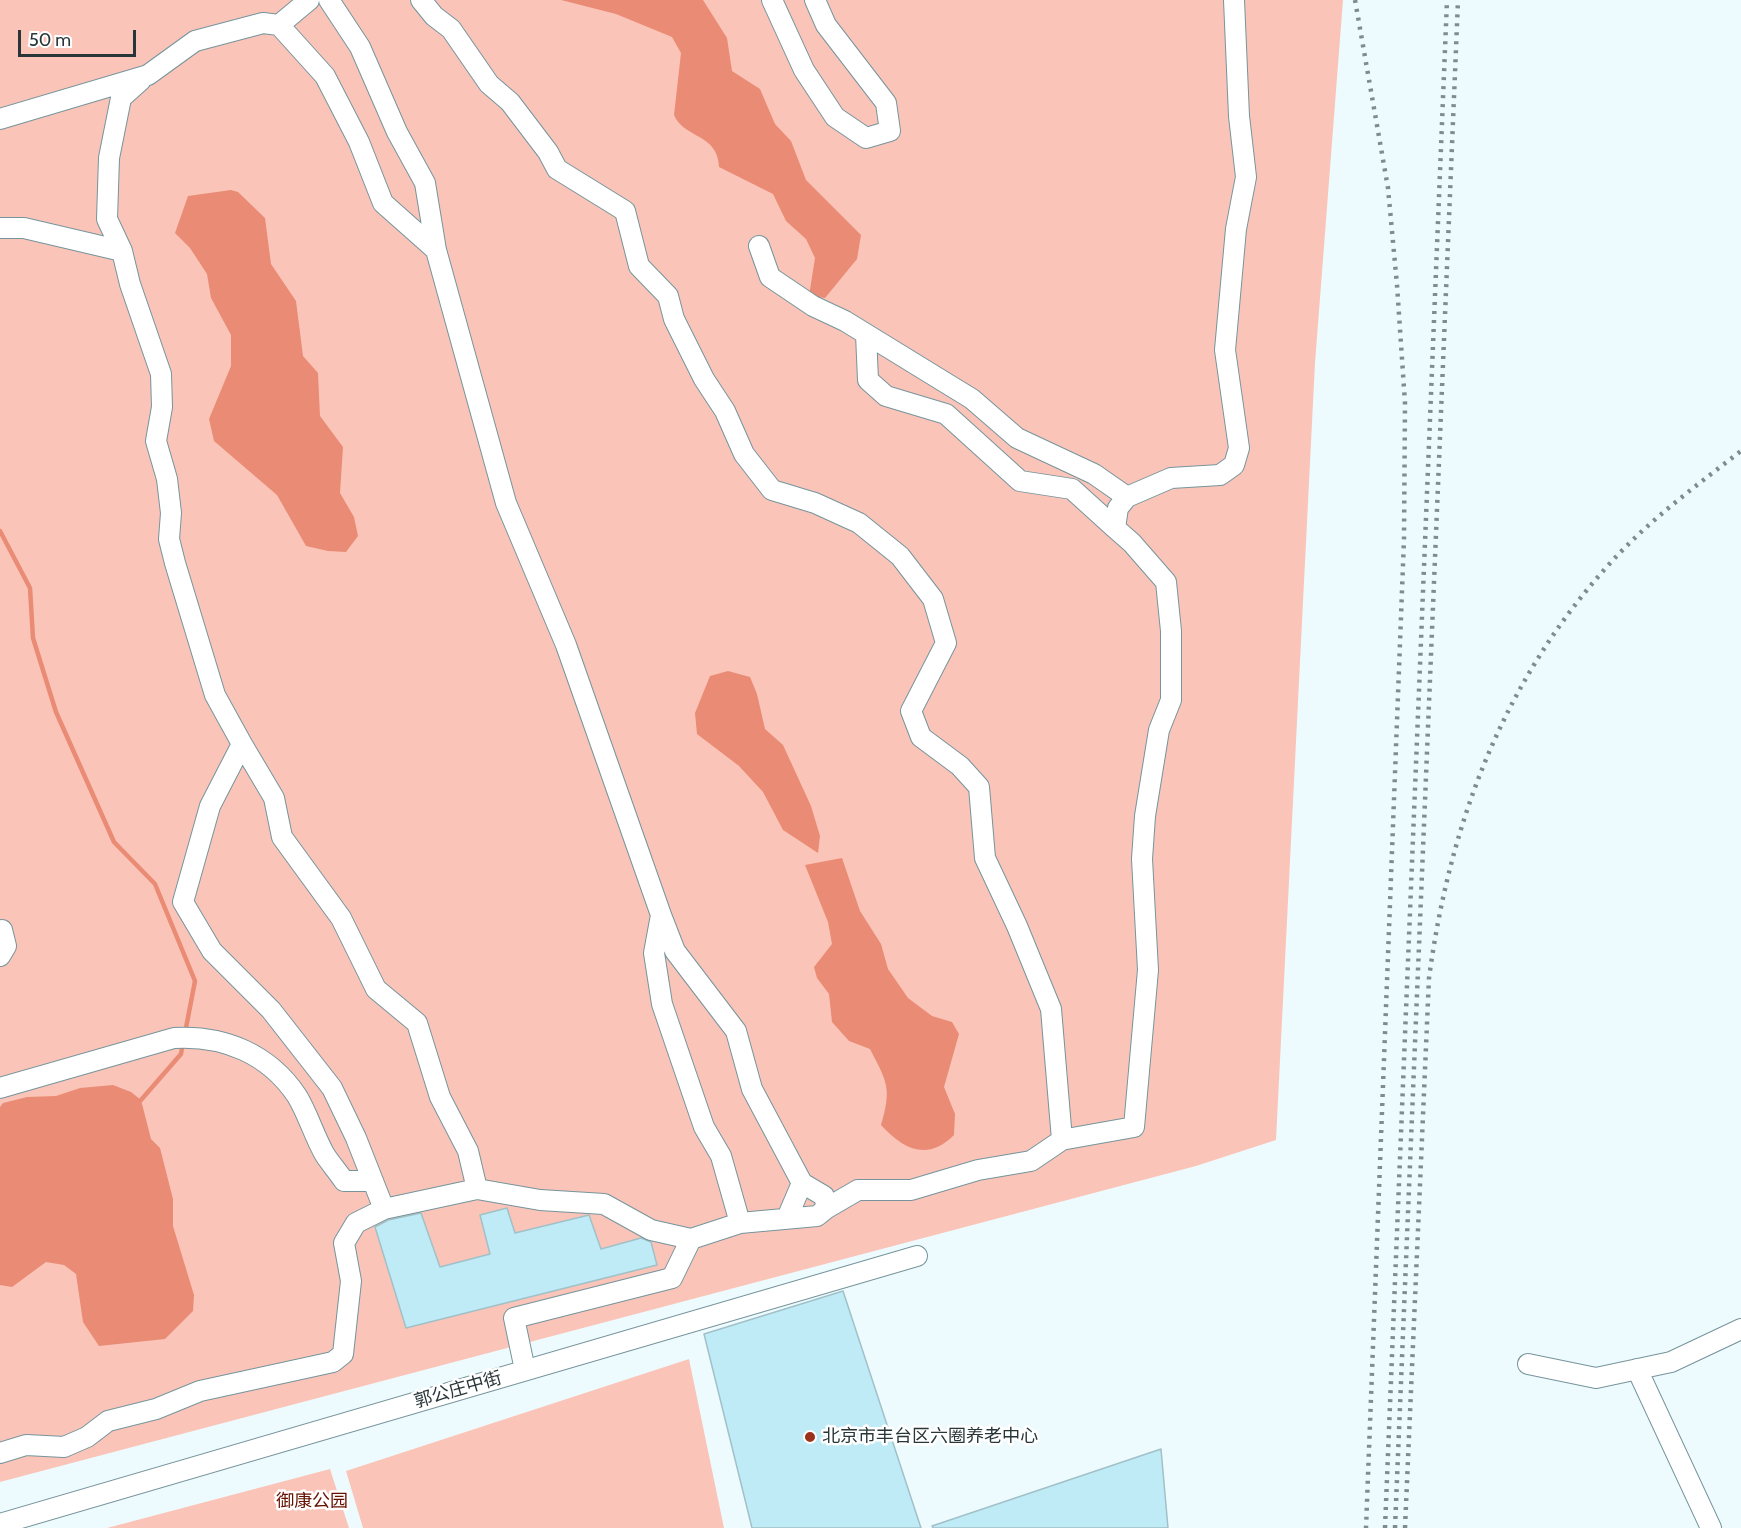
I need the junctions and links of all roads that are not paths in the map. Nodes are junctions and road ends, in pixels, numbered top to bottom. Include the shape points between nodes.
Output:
1 (309, 0) edge
2 (329, 0) edge
3 (421, 0) edge
4 (772, 0) edge
5 (815, 0) edge
6 (1234, 0) edge
7 (279, 25) junction
8 (148, 75) junction
9 (0, 119) edge
10 (0, 228) edge
11 (759, 246) dead end
12 (436, 250) junction
13 (122, 251) junction
14 (866, 334) junction
15 (1127, 497) junction
16 (1114, 528) junction
17 (242, 744) junction
18 (661, 915) junction
19 (0, 931) edge
20 (0, 956) edge
21 (0, 1088) edge
22 (1061, 1140) junction
23 (373, 1181) junction
24 (802, 1183) junction
25 (477, 1189) junction
26 (827, 1208) junction
27 (384, 1209) junction
28 (788, 1218) junction
29 (740, 1222) junction
30 (691, 1239) junction
31 (916, 1256) dead end
32 (1741, 1329) edge
33 (1528, 1364) dead end
34 (1637, 1369) junction
35 (525, 1370) junction
36 (0, 1453) edge
37 (0, 1524) edge
38 (1711, 1528) edge

1 - 7 street
2 - 12 street via 360,48 397,132 425,183
3 - 22 street via 451,29 489,84 510,102 557,169 625,211 639,266 668,296 674,319 744,454 772,490 815,503 859,523 900,556 933,599 946,643 911,711 921,737 960,766 979,787 985,858 1051,1009
4 - 5 street via 804,70 835,117 866,138 890,131 886,103 826,26
6 - 15 street via 1246,177 1236,229 1225,350 1239,448 1234,465 1220,475 1171,478
7 - 8 street via 262,23 195,41
7 - 12 street via 325,76 359,142 383,203
8 - 9 street
8 - 13 street via 121,98 109,158 108,219
10 - 13 street via 24,228
11 - 14 street via 770,277
12 - 18 street via 506,503 566,645
13 - 17 street via 161,374 162,407 156,441 167,479 169,539 215,695
14 - 15 street via 972,399 1017,438 1094,474
14 - 16 street via 868,380 886,396 946,414 1020,481 1072,489
15 - 16 street via 1118,508
16 - 22 street via 1166,582 1171,631 1171,700 1159,730 1142,859 1148,970 1134,1128
17 - 23 street via 210,806 183,902 212,951 271,1010 332,1088
17 - 25 street via 274,798 282,837 340,918 376,989 417,1023 440,1097 468,1151
18 - 24 street via 675,951 736,1031 752,1089
18 - 29 street via 654,953 662,1004 704,1127 721,1156
19 - 20 street via 6,946
21 - 23 street via 174,1038 200,1036 234,1044 276,1069 297,1097 325,1154 344,1181
22 - 26 street via 1031,1161 978,1170 911,1190 858,1190
23 - 27 street
24 - 26 street via 824,1196
24 - 28 street
25 - 27 street
25 - 30 street via 540,1200 604,1204 651,1230
26 - 28 street via 817,1216
27 - 36 street via 356,1224 344,1243 351,1281 344,1354 333,1362 200,1391 156,1409 108,1421 87,1437 64,1447 26,1445
28 - 29 street
29 - 30 street
30 - 35 street via 672,1278 514,1318
31 - 35 street, 郭公庄中街
32 - 34 street via 1671,1362
33 - 34 street via 1596,1378
34 - 38 street
35 - 37 street, 郭公庄中街

